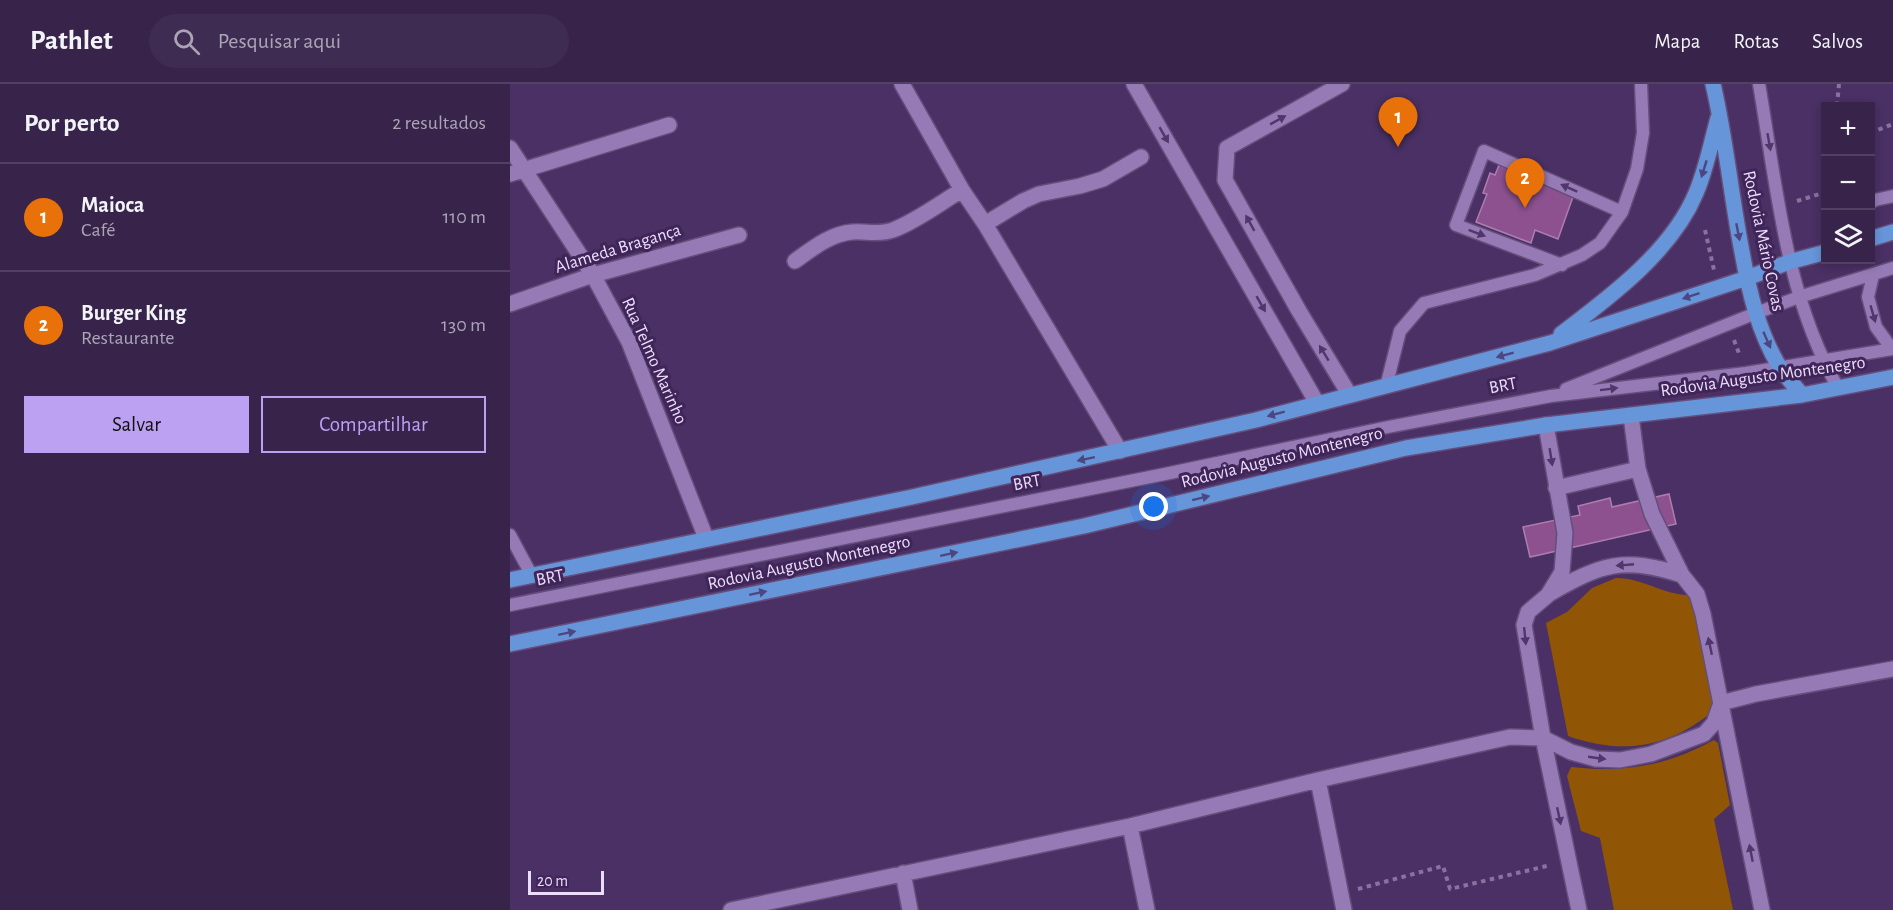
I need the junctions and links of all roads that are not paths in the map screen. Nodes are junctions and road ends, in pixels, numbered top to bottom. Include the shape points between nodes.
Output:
1 (902, 84) edge
2 (1134, 84) edge
3 (1342, 84) edge
4 (1641, 84) edge
5 (1713, 84) edge
6 (1759, 84) edge
7 (1719, 112) junction
8 (669, 125) dead end
9 (510, 148) edge
10 (1141, 157) dead end
11 (517, 171) edge
12 (962, 190) junction
13 (1893, 196) edge
14 (1875, 200) edge
15 (1623, 212) junction
16 (985, 224) junction
17 (1893, 232) edge
18 (739, 235) dead end
19 (1875, 237) edge
20 (1821, 247) edge
21 (1821, 254) edge
22 (1810, 257) junction
23 (795, 261) dead end
24 (1789, 262) junction
25 (1562, 265) junction
26 (1893, 268) edge
27 (593, 275) junction
28 (1873, 275) junction
29 (1747, 278) junction
30 (1799, 297) junction
31 (510, 304) edge
32 (1756, 313) junction
33 (1550, 343) junction
34 (1893, 349) edge
35 (1822, 360) junction
36 (1780, 367) junction
37 (1893, 377) edge
38 (1386, 387) junction
39 (1838, 388) junction
40 (1349, 394) junction
41 (1802, 394) junction
42 (1551, 396) junction
43 (1317, 403) junction
44 (1631, 416) junction
45 (1546, 425) junction
46 (1120, 451) junction
47 (1638, 469) junction
48 (1556, 488) junction
49 (510, 535) edge
50 (706, 538) junction
51 (1682, 575) junction
52 (532, 576) junction
53 (510, 580) edge
54 (1548, 595) junction
55 (510, 605) edge
56 (510, 645) edge
57 (1893, 669) edge
58 (1721, 703) junction
59 (1543, 738) junction
60 (1318, 780) junction
61 (1130, 826) junction
62 (903, 873) junction
63 (730, 910) edge
64 (910, 910) edge
65 (1147, 910) edge
66 (1344, 910) edge
67 (1579, 910) edge
68 (1762, 910) edge

1 - 12 street
2 -> 43 street
40 -> 3 street via 1226,180 1227,148
4 - 15 lane via 1643,132 1637,169
5 - 7 main road, Rodovia Mário Covas
6 -> 24 lane
7 -> 29 main road, Rodovia Mário Covas
7 -> 33 main road via 1696,193 1667,242 1608,297
8 - 11 street
9 - 11 street, Rua Telmo Marinho
10 - 16 street via 1103,179 1023,201
11 - 27 street, Rua Telmo Marinho
12 - 16 street
12 - 23 street via 896,229 877,234 837,235
13 - 14 lane
15 - 25 lane via 1600,243
15 -> 25 lane via 1484,151 1456,225
16 - 46 street
17 - 19 main road
18 - 27 street, Alameda Bragança
20 - 22 lane
21 - 22 main road
22 - 24 main road
24 - 29 main road
24 - 30 lane
25 - 38 lane via 1424,303 1400,331
26 - 28 lane, BRT
27 - 31 street, Alameda Bragança
27 - 50 street, Rua Telmo Marinho via 629,342
28 - 30 lane, BRT
28 -> 34 lane via 1868,297 1876,327
29 - 32 main road, Rodovia Mário Covas
29 -> 33 main road
30 - 32 lane, BRT
30 - 35 lane
32 -> 36 main road, Rodovia Mário Covas
32 - 42 lane, BRT
33 -> 38 main road
34 - 35 lane, BRT
35 - 36 lane, BRT
35 - 39 lane
36 - 41 main road, Rodovia Mário Covas
42 -> 36 lane, BRT
37 - 39 main road, Rodovia Augusto Montenegro
38 - 40 main road
39 - 41 main road, Rodovia Augusto Montenegro
40 - 43 main road
41 - 44 main road, Rodovia Augusto Montenegro
42 - 55 lane, BRT
43 -> 46 main road
44 - 45 main road, Rodovia Augusto Montenegro
44 - 47 street
45 -> 48 street
56 -> 45 main road, Rodovia Augusto Montenegro via 1084,526 1406,448
46 -> 50 main road
47 - 48 street
47 - 51 street via 1652,514
48 - 54 street via 1565,533 1562,572
49 - 52 lane
50 - 52 main road
51 -> 54 street via 1638,564 1611,566
58 -> 51 street via 1703,614 1696,594
52 - 53 main road
54 -> 59 street via 1527,612 1524,625
57 - 58 street
59 -> 58 street via 1596,759 1620,760 1651,754 1704,734 1714,723
68 -> 58 street
59 - 60 street via 1510,737
59 -> 67 street
60 - 61 street
60 - 66 street
61 - 62 street
61 - 65 street
62 - 63 street
62 - 64 street

